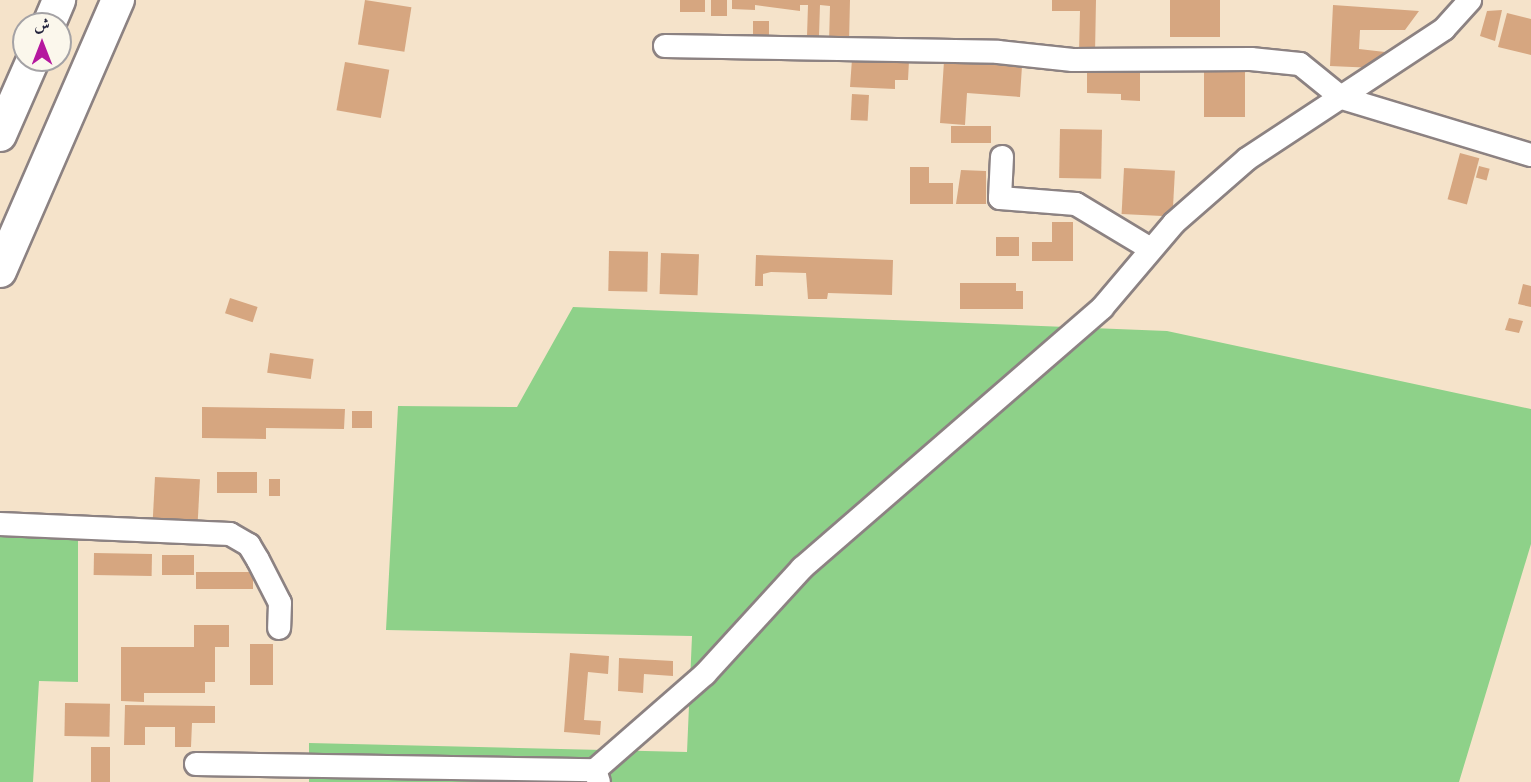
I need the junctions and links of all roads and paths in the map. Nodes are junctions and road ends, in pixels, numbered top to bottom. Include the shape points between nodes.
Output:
1 (118, 0) edge
2 (1470, 0) edge
3 (665, 46) dead end
4 (28, 72) edge
5 (1342, 98) junction
6 (0, 135) edge
7 (1531, 155) edge
8 (1002, 157) dead end
9 (1151, 249) junction
10 (0, 271) edge
11 (0, 524) edge
12 (279, 628) dead end
13 (196, 764) dead end
14 (597, 776) edge

1 - 10 main road
2 - 5 street via 1444,29
3 - 5 street via 998,52 1073,60 1251,59 1300,64
4 - 6 main road
5 - 7 street
5 - 9 street via 1247,159
8 - 9 street via 1000,198 1076,204
9 - 14 street via 1102,308 802,568 705,674
11 - 12 street via 230,534 249,545 258,560 280,603
13 - 14 street

